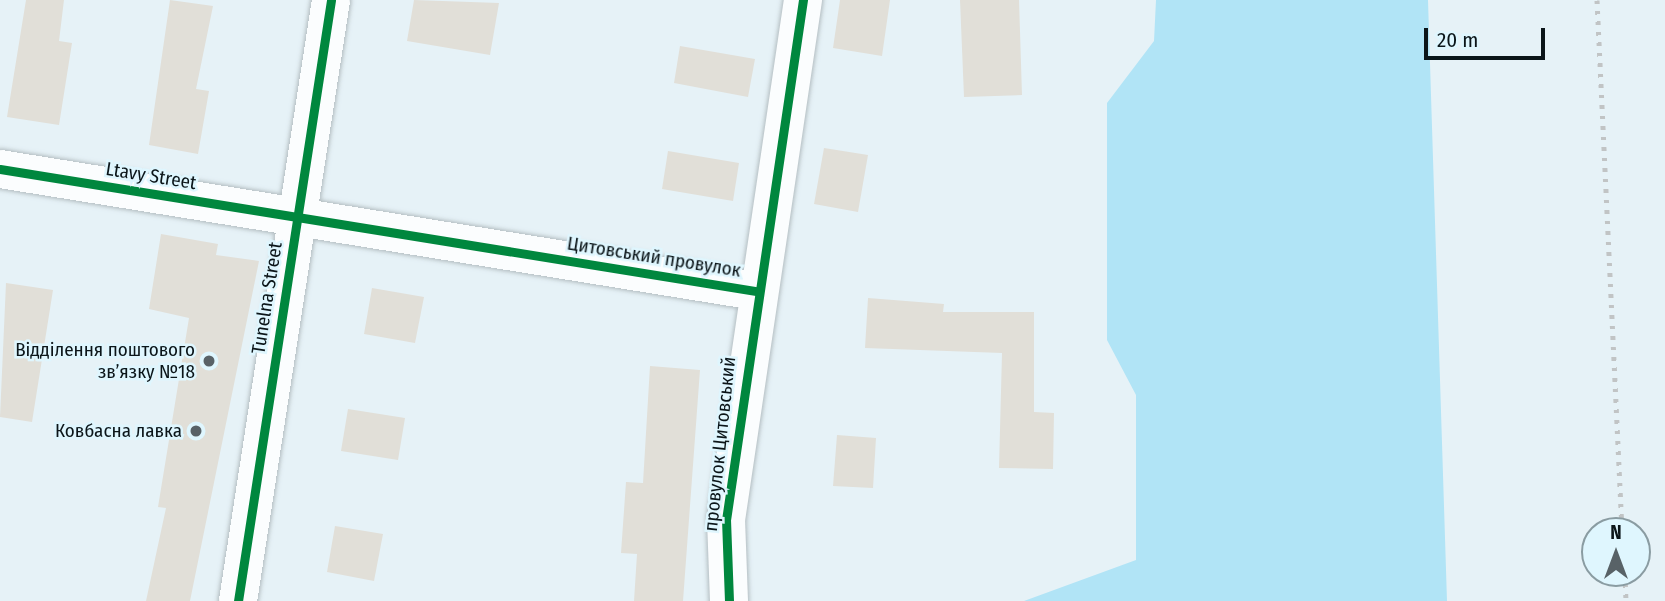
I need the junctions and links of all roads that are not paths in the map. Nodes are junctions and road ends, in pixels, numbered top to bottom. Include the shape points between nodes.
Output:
1 (331, 0) edge
2 (803, 0) edge
3 (0, 169) edge
4 (297, 217) junction
5 (756, 291) junction
6 (239, 601) edge
7 (729, 601) edge

1 - 4 street, Tunelna Street
2 - 5 street, Цитовський провулок
3 - 4 street, Ltavy Street
4 - 5 street, Цитовський провулок
4 - 6 street, Tunelna Street
5 - 7 street, провулок Цитовський via 726,520

